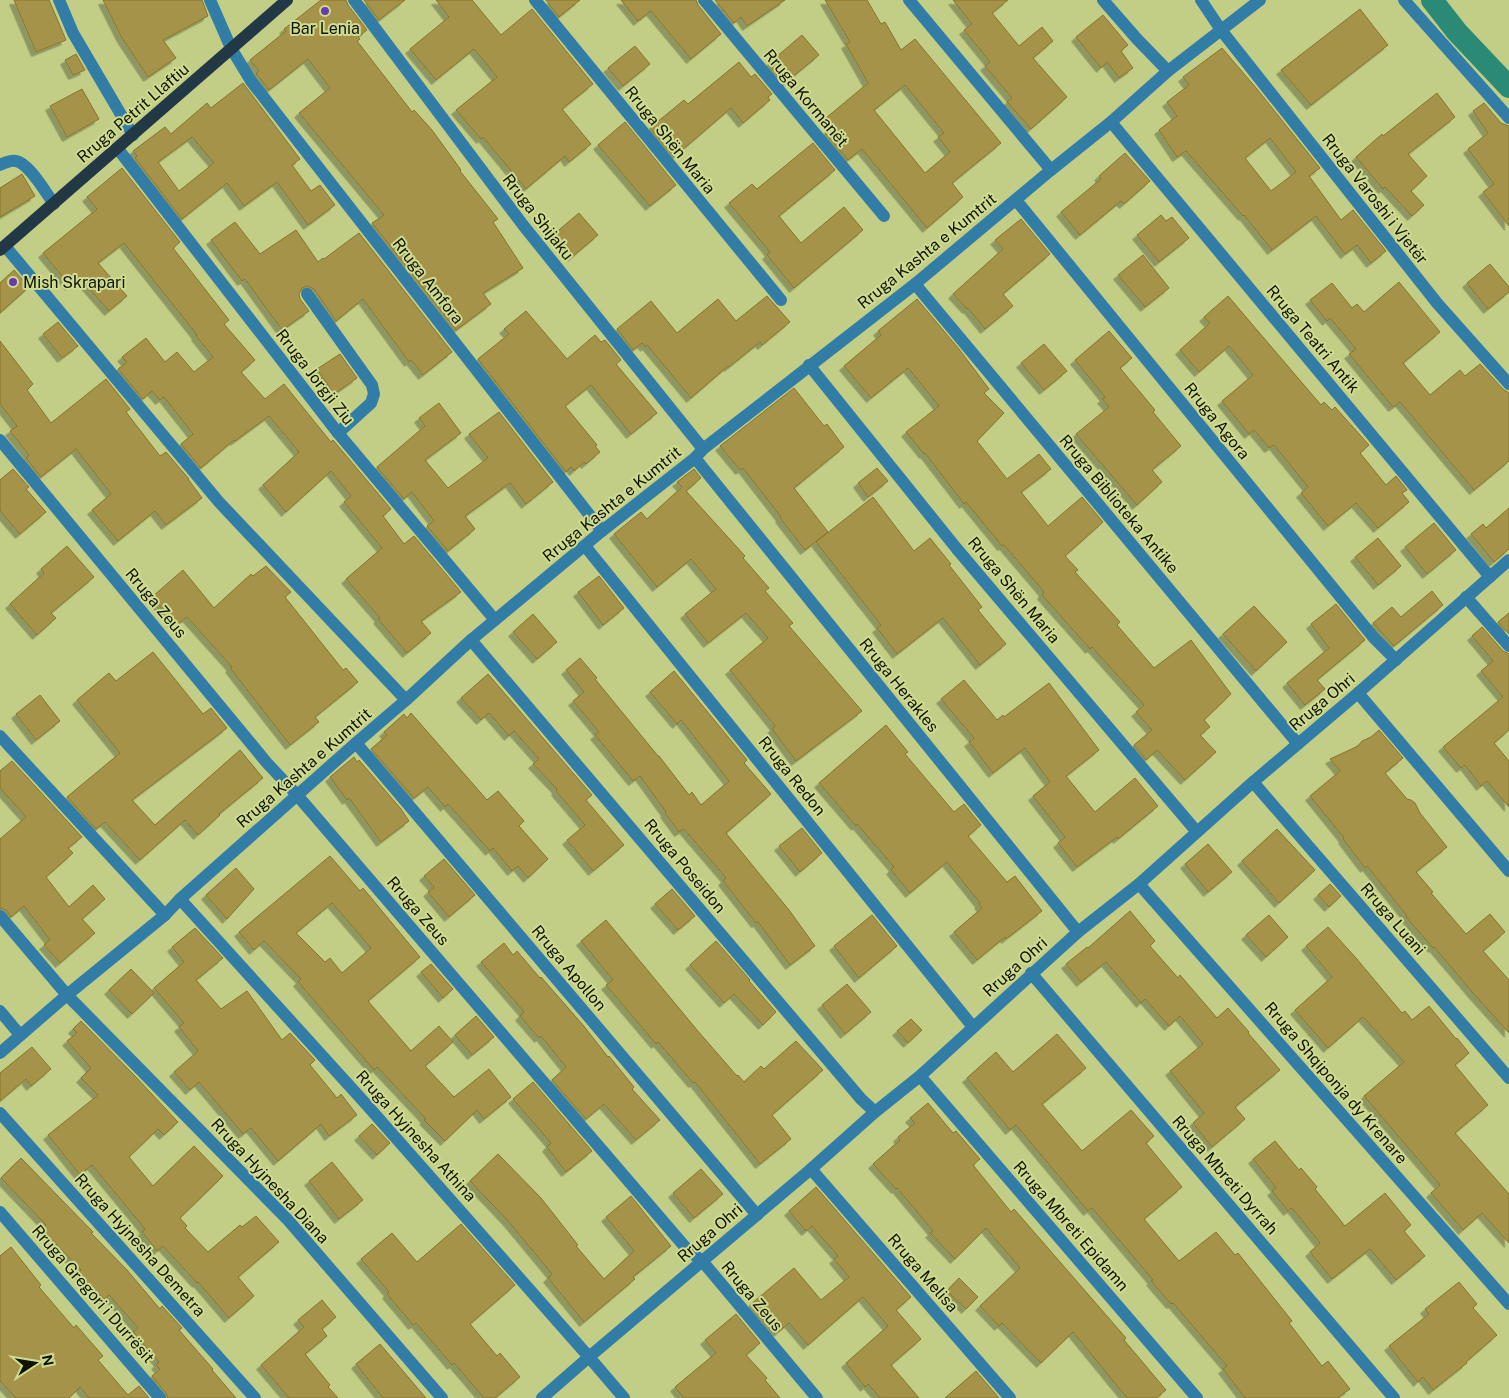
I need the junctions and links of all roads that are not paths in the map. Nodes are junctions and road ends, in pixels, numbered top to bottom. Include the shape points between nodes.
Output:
1 (59, 0) edge
2 (210, 0) edge
3 (287, 0) edge
4 (354, 0) edge
5 (535, 0) edge
6 (704, 0) edge
7 (909, 0) edge
8 (1103, 0) edge
9 (1201, 0) edge
10 (1260, 0) edge
11 (1404, 0) edge
12 (1221, 30) junction
13 (231, 48) junction
14 (1168, 71) junction
15 (1509, 118) edge
16 (1111, 122) junction
17 (133, 135) junction
18 (118, 149) junction
19 (0, 165) edge
20 (1051, 170) junction
21 (1016, 200) junction
22 (54, 204) junction
23 (884, 216) dead end
24 (2, 248) edge
25 (915, 284) junction
26 (307, 294) dead end
27 (781, 300) dead end
28 (810, 366) junction
29 (1509, 384) edge
30 (338, 433) junction
31 (0, 440) edge
32 (699, 453) junction
33 (602, 531) junction
34 (585, 546) junction
35 (1509, 560) edge
36 (1490, 577) junction
37 (1466, 597) junction
38 (495, 620) junction
39 (471, 640) junction
40 (1509, 646) edge
41 (1396, 660) junction
42 (1358, 693) junction
43 (406, 700) junction
44 (0, 736) edge
45 (356, 742) junction
46 (1298, 744) junction
47 (1253, 782) junction
48 (297, 795) junction
49 (1197, 832) junction
50 (1509, 871) edge
51 (1139, 884) junction
52 (180, 899) junction
53 (165, 915) junction
54 (0, 916) edge
55 (1078, 932) junction
56 (1031, 973) junction
57 (67, 995) junction
58 (0, 1011) edge
59 (973, 1027) junction
60 (20, 1035) junction
61 (0, 1053) edge
62 (920, 1076) junction
63 (1509, 1078) edge
64 (876, 1112) junction
65 (0, 1113) edge
66 (811, 1169) junction
67 (0, 1212) edge
68 (757, 1215) junction
69 (703, 1262) junction
70 (1509, 1304) edge
71 (589, 1357) junction
72 (160, 1398) edge
73 (255, 1398) edge
74 (442, 1398) edge
75 (542, 1398) edge
76 (624, 1398) edge
77 (817, 1398) edge
78 (1010, 1398) edge
79 (1197, 1398) edge
80 (1394, 1398) edge

1 - 17 street via 73,33
2 - 13 street, Rruga Amfora
3 - 13 main road, Rruga Petrit Llaftiu
4 - 32 street, Rruga Shijaku
5 - 27 street, Rruga Shën Maria
6 - 23 street, Rruga Kormanët
7 - 20 street
8 - 14 street
9 - 12 street, Rruga Varoshi i Vjetër
10 - 12 street, Rruga Kashta e Kumtrit
11 - 15 street
12 - 14 street, Rruga Kashta e Kumtrit
12 - 29 street, Rruga Varoshi i Vjetër via 1437,303
13 - 17 main road, Rruga Petrit Llaftiu
13 - 33 street, Rruga Amfora via 250,81
14 - 16 street, Rruga Kashta e Kumtrit
16 - 20 street, Rruga Kashta e Kumtrit
16 - 36 street, Rruga Teatri Antik
17 - 18 main road, Rruga Petrit Llaftiu
18 - 22 main road, Rruga Petrit Llaftiu
18 - 30 street, Rruga Jorgji Ziu
19 - 22 street via 15,160 22,164
20 - 21 street, Rruga Kashta e Kumtrit
21 - 25 street, Rruga Kashta e Kumtrit
21 - 41 street, Rruga Agora via 1374,638
22 - 24 main road, Rruga Petrit Llaftiu
24 - 43 street via 219,502
25 - 28 street, Rruga Kashta e Kumtrit
25 - 46 street, Rruga Biblioteka Antike
26 - 30 street via 372,386 374,394 371,403
28 - 32 street, Rruga Kashta e Kumtrit
28 - 49 street, Rruga Shën Maria via 957,549
30 - 38 street, Rruga Jorgji Ziu
31 - 48 street, Rruga Zeus
32 - 33 street, Rruga Kashta e Kumtrit
32 - 55 street, Rruga Herakles
33 - 34 street, Rruga Kashta e Kumtrit
34 - 38 street, Rruga Kashta e Kumtrit
34 - 59 street, Rruga Redon
35 - 36 street, Rruga Ohri
36 - 37 street, Rruga Ohri
37 - 40 street
37 - 41 street, Rruga Ohri
38 - 39 street, Rruga Kashta e Kumtrit
39 - 43 street, Rruga Kashta e Kumtrit
39 - 64 street, Rruga Poseidon via 861,1099
41 - 42 street, Rruga Ohri
42 - 46 street, Rruga Ohri
42 - 50 street
43 - 45 street, Rruga Kashta e Kumtrit
44 - 53 street
45 - 48 street, Rruga Kashta e Kumtrit
45 - 68 street, Rruga Apollon
46 - 47 street, Rruga Ohri
47 - 49 street, Rruga Ohri
47 - 63 street, Rruga Luani
48 - 52 street, Rruga Kashta e Kumtrit
48 - 69 street, Rruga Zeus via 686,1248
49 - 51 street, Rruga Ohri
51 - 55 street, Rruga Ohri
51 - 70 street, Rruga Shqiponja dy Krenare
52 - 53 street, Rruga Kashta e Kumtrit
52 - 71 street, Rruga Hyjnesha Athina
53 - 57 street, Rruga Kashta e Kumtrit
54 - 57 street, Rruga Hyjnesha Diana
55 - 56 street, Rruga Ohri
56 - 59 street, Rruga Ohri
56 - 80 street, Rruga Mbreti Dyrrah
57 - 60 street, Rruga Kashta e Kumtrit
57 - 74 street, Rruga Hyjnesha Diana via 288,1220
58 - 60 street
59 - 62 street, Rruga Ohri
60 - 61 street, Rruga Kashta e Kumtrit
62 - 64 street, Rruga Ohri
62 - 79 street, Rruga Mbreti Epidamn
64 - 66 street, Rruga Ohri
65 - 73 street, Rruga Hyjnesha Demetra
66 - 68 street, Rruga Ohri
66 - 78 street, Rruga Melisa
67 - 72 street, Rruga Gregori i Durrësit
68 - 69 street, Rruga Ohri
69 - 71 street, Rruga Ohri
69 - 77 street, Rruga Zeus
71 - 75 street, Rruga Ohri
71 - 76 street, Rruga Hyjnesha Athina

